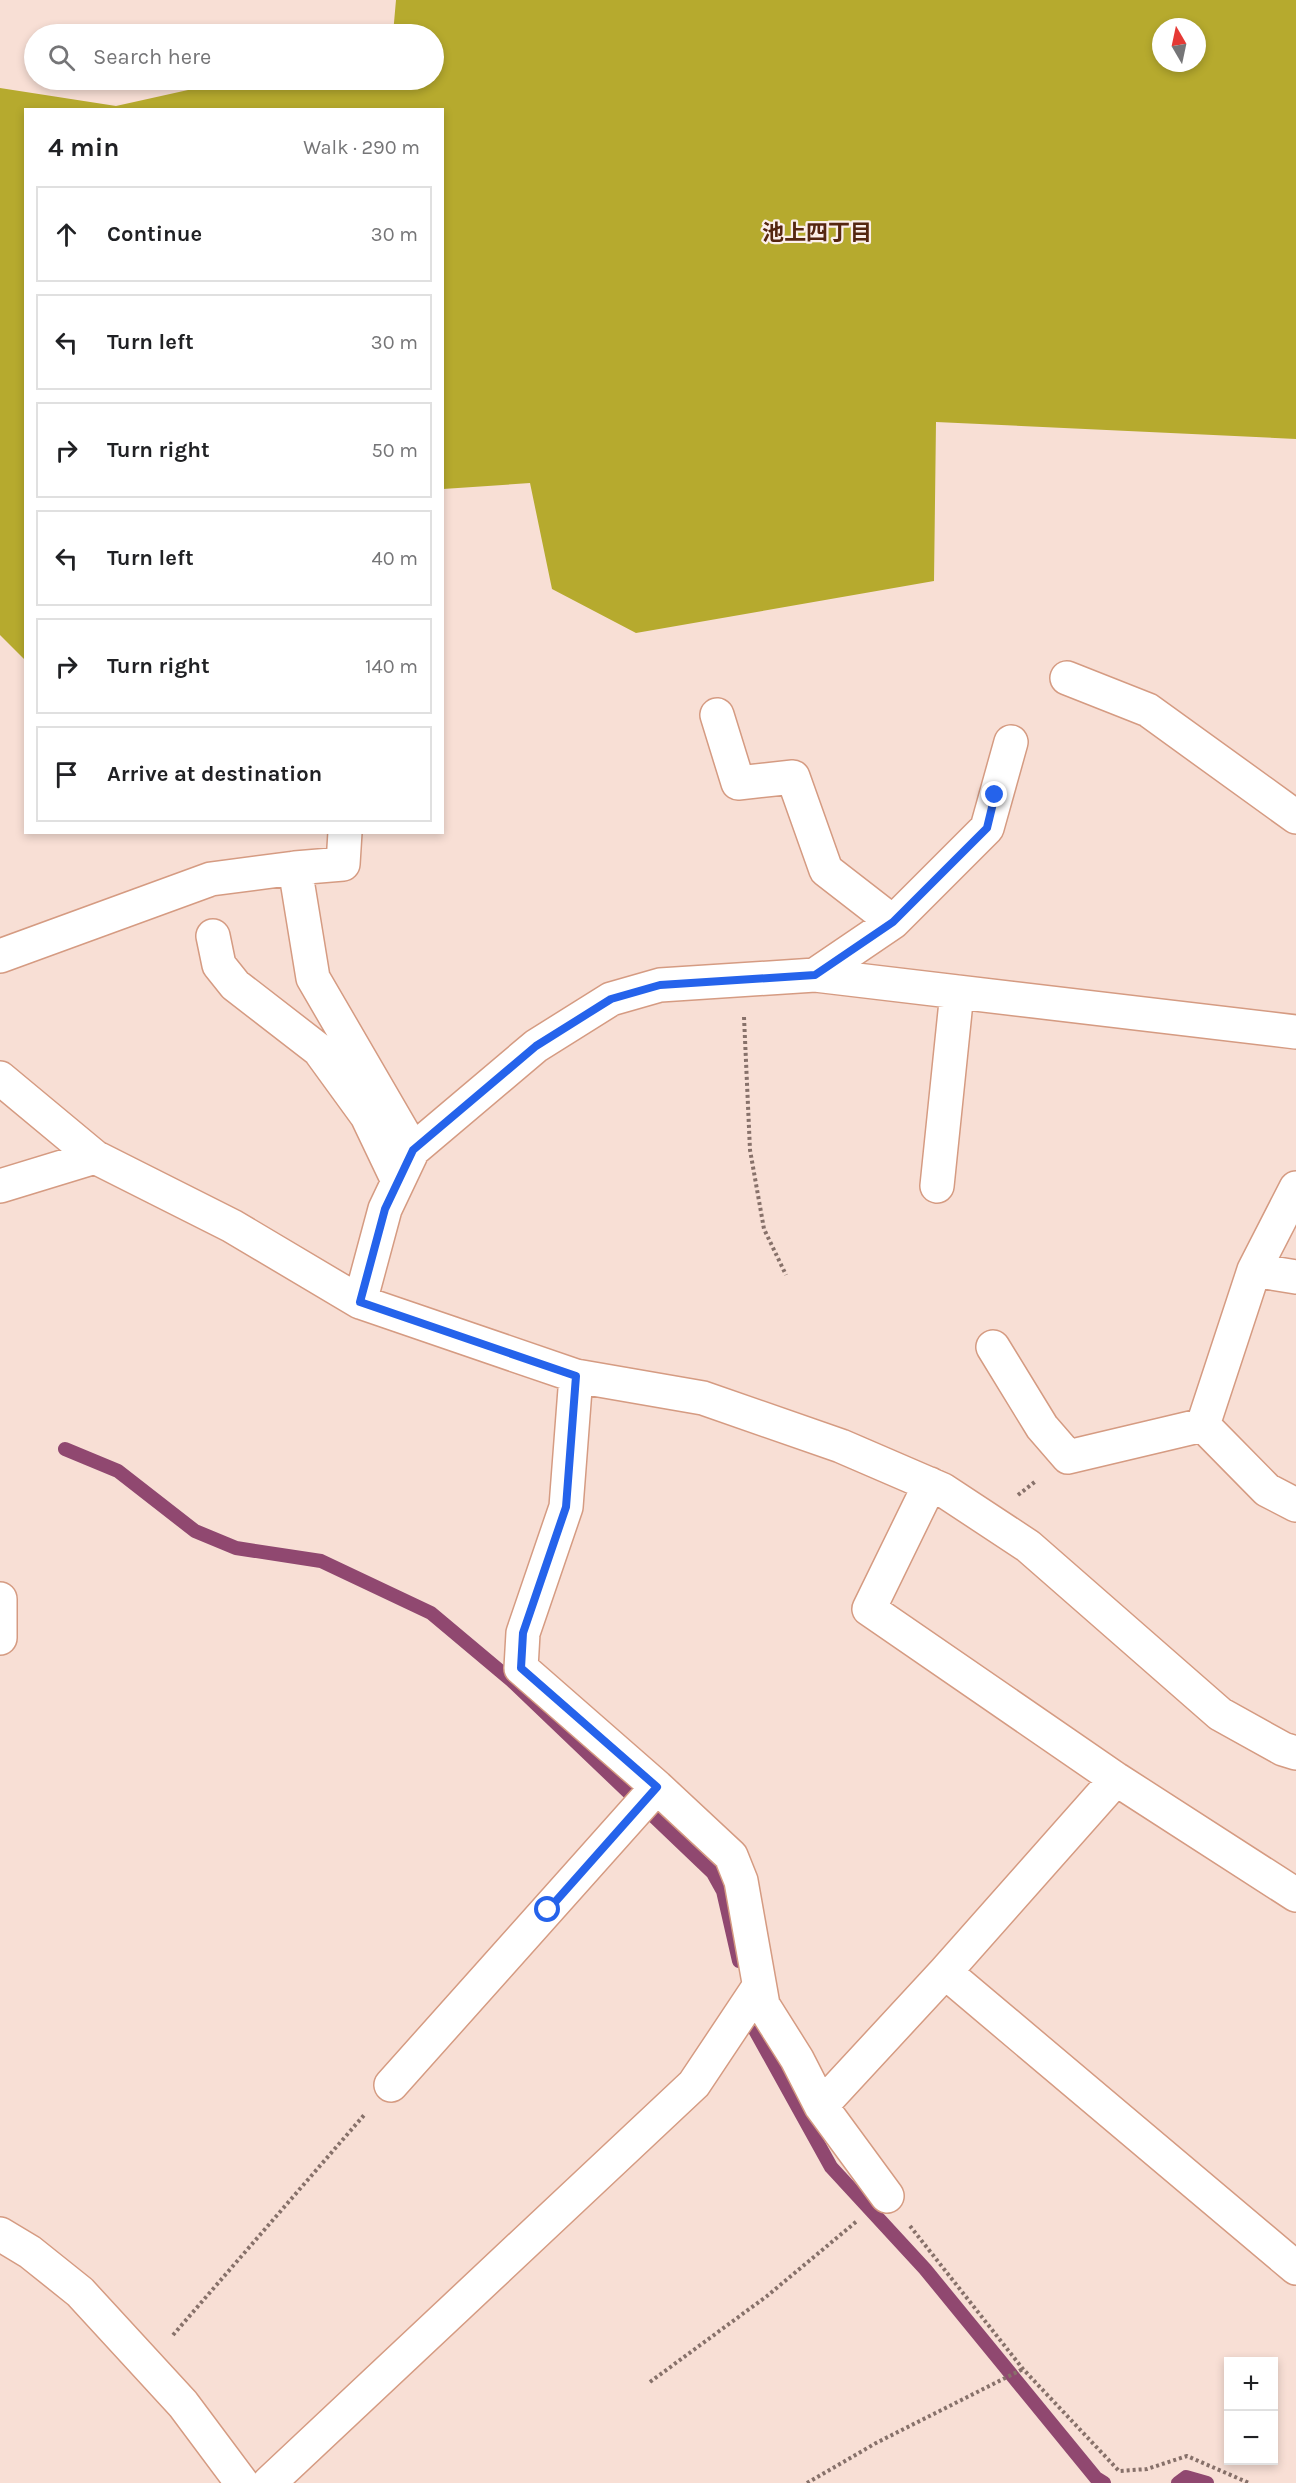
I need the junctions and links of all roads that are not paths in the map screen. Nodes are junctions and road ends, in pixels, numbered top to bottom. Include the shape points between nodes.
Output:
1 (1068, 678) dead end
2 (717, 715) dead end
3 (1011, 742) dead end
4 (1296, 817) edge
5 (345, 834) edge
6 (295, 868) junction
7 (893, 922) junction
8 (213, 936) dead end
9 (0, 956) edge
10 (815, 975) junction
11 (957, 992) junction
12 (1296, 1032) edge
13 (0, 1078) edge
14 (413, 1150) junction
15 (95, 1157) junction
16 (398, 1182) junction
17 (0, 1186) edge
18 (936, 1186) dead end
19 (1296, 1188) edge
20 (1254, 1270) junction
21 (1296, 1277) edge
22 (360, 1302) junction
23 (993, 1347) dead end
24 (576, 1376) junction
25 (1203, 1425) junction
26 (930, 1484) junction
27 (1296, 1505) edge
28 (0, 1599) edge
29 (0, 1638) edge
30 (1296, 1753) edge
31 (1116, 1779) junction
32 (657, 1787) junction
33 (1296, 1895) edge
34 (945, 1972) junction
35 (758, 1988) junction
36 (391, 2085) road end
37 (821, 2106) junction
38 (887, 2196) road end
39 (4, 2244) edge
40 (1296, 2268) edge
41 (242, 2483) edge
42 (269, 2483) edge

1 - 4 street via 1148,710
2 - 7 street via 738,783 793,777 826,870
3 - 7 street via 987,828
5 - 6 street via 343,864
6 - 9 street via 211,879
6 - 14 street via 313,978
7 - 10 street
8 - 16 street via 219,965 234,985 319,1050 367,1116
10 - 11 street
10 - 14 street via 660,985 611,999 536,1046
11 - 12 street
11 - 18 street
13 - 15 street
14 - 16 street
15 - 17 street
15 - 22 street via 232,1226
16 - 22 street via 385,1209
19 - 20 street
20 - 21 street
20 - 25 street
22 - 24 street
23 - 25 street via 1042,1427 1068,1457
24 - 26 street via 703,1398 841,1446
24 - 32 street via 566,1507 523,1633 521,1668
25 - 27 street via 1267,1490
26 - 30 street via 1028,1546 1220,1714
26 - 31 street via 869,1609
28 - 29 street
31 - 33 street
31 - 34 street
32 - 35 street via 731,1856 741,1881
32 - 36 street
34 - 37 street
34 - 40 street
35 - 37 street via 763,2005
35 - 42 street via 694,2084
37 - 38 street
39 - 41 street via 80,2292 183,2404

